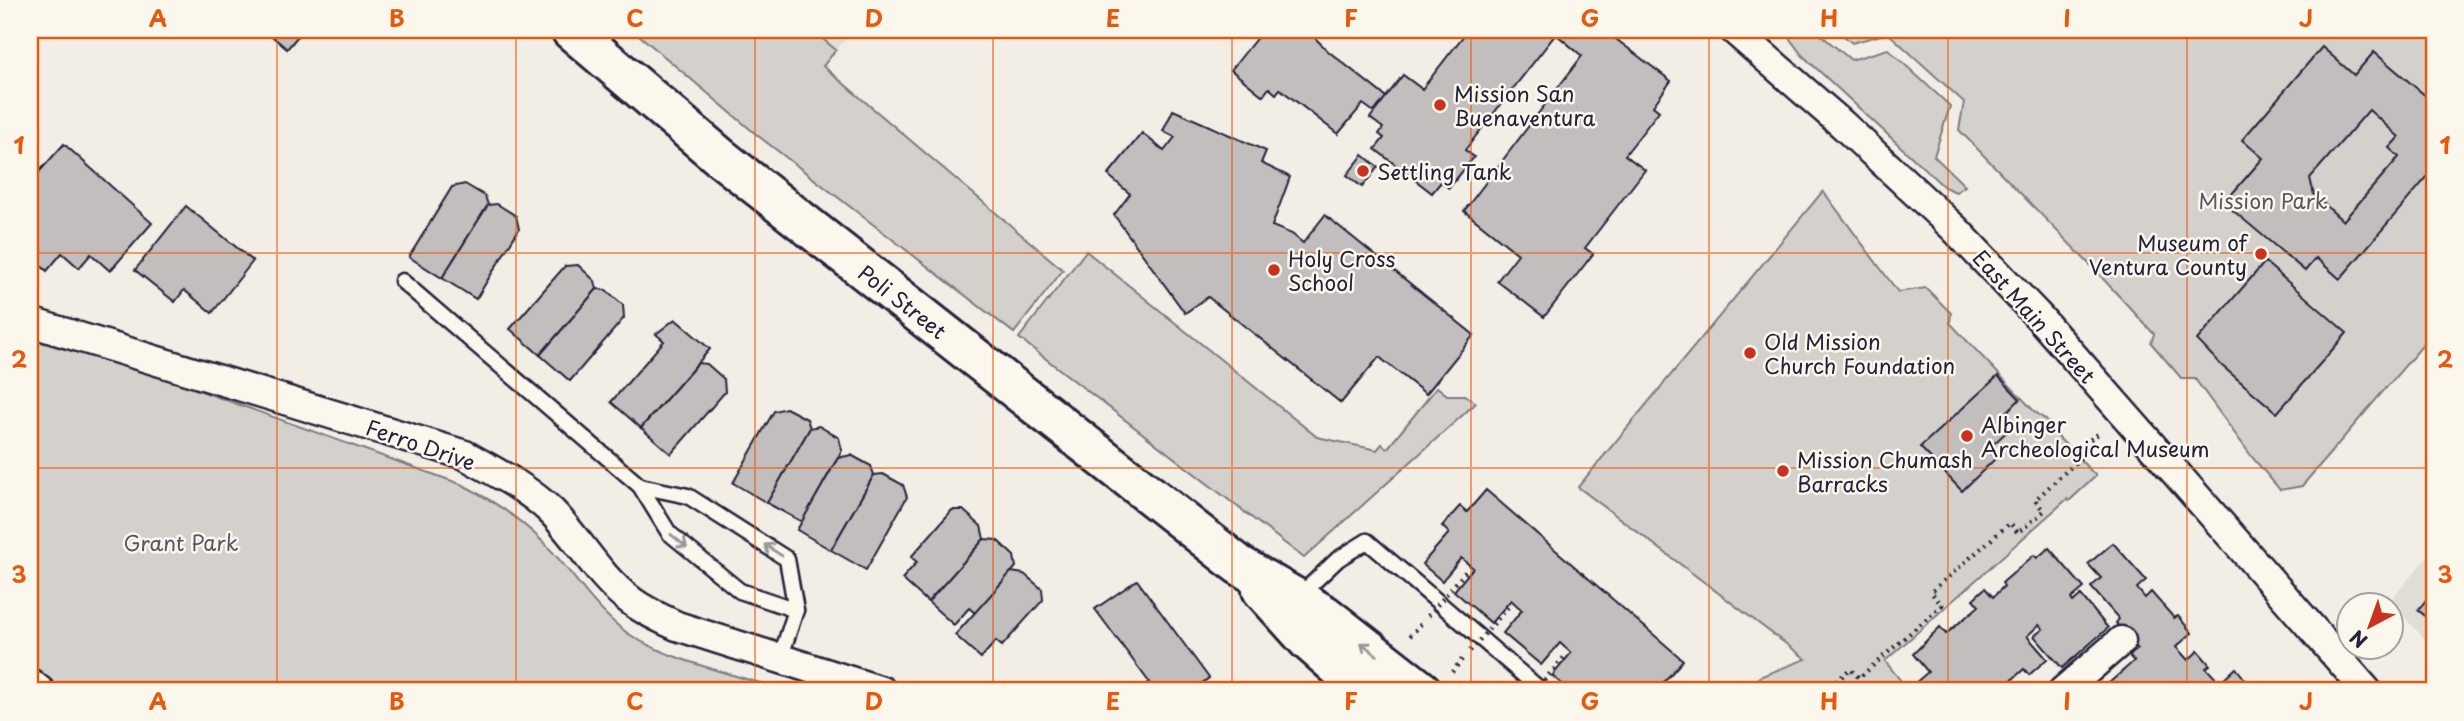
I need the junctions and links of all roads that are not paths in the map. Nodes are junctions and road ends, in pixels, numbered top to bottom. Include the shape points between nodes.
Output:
1 (571, 30) edge
2 (1734, 30) edge
3 (402, 281) dead end
4 (30, 322) edge
5 (640, 486) junction
6 (1239, 565) junction
7 (1297, 598) junction
8 (796, 610) junction
9 (2121, 641) dead end
10 (780, 659) junction
11 (1437, 682) edge
12 (30, 683) edge
13 (2067, 690) edge
14 (2364, 690) edge
15 (40, 691) edge
16 (881, 691) edge
17 (1365, 691) edge
18 (1542, 691) edge

1 - 6 main road, Poli Street via 720,157
2 - 14 street, East Main Street via 1955,229 2039,317
3 - 5 lane
4 - 10 street, Ferro Drive via 465,455 520,486 549,510 612,584 648,612
5 -> 8 lane via 669,533 740,591
8 -> 5 lane via 787,559 688,496
6 - 7 main road, Poli Street
6 - 17 main road, Poli Street via 1308,641
11 -> 7 main road, Poli Street
7 - 18 lane via 1338,559 1367,541
8 - 10 lane
9 - 13 street
10 - 16 street, Ferro Drive
12 - 15 street

